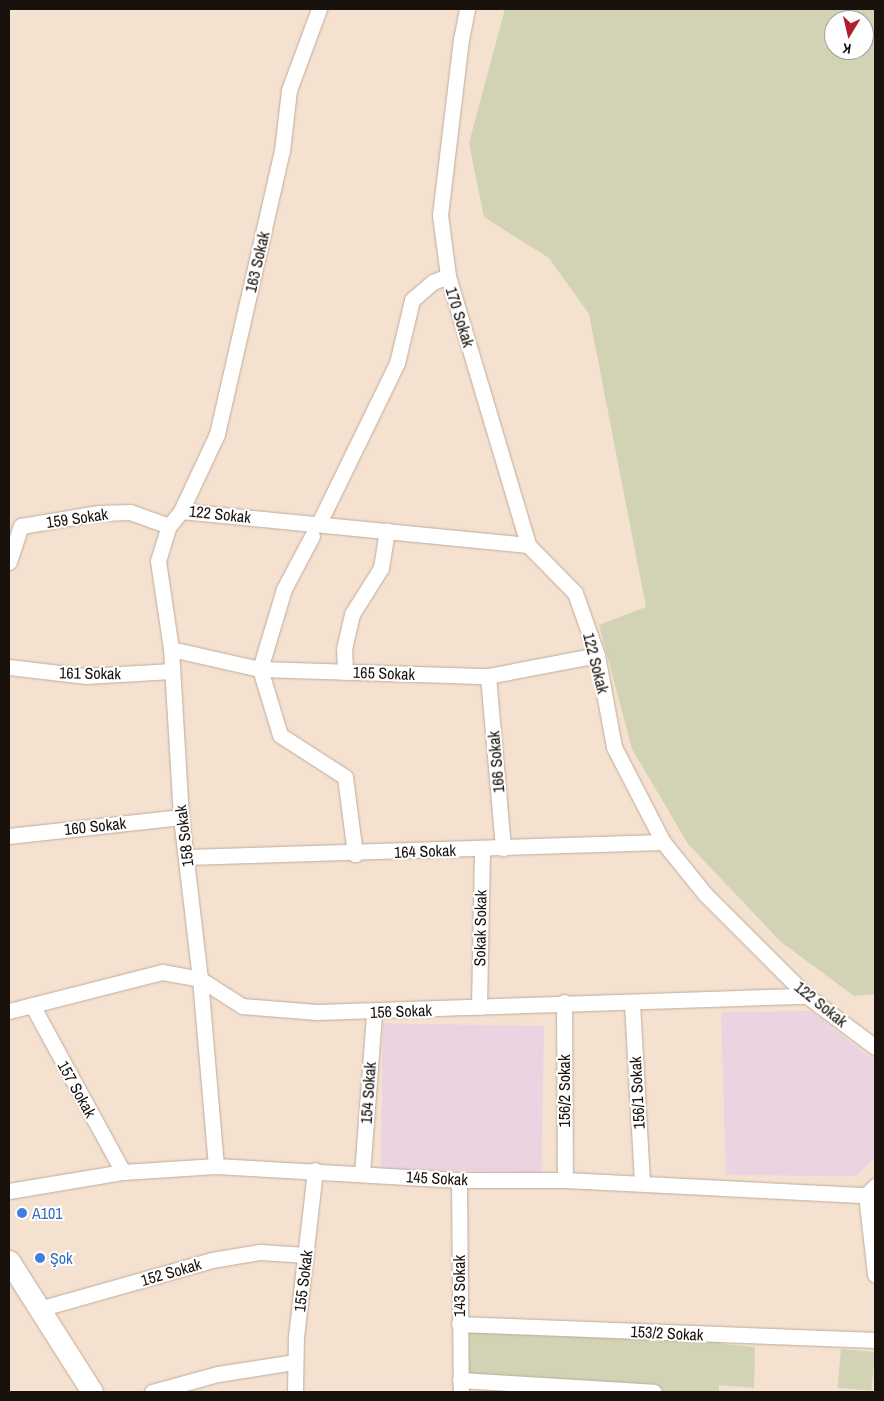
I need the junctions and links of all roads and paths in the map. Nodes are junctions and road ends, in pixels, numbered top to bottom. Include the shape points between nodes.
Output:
1 (320, 9) edge
2 (467, 9) edge
3 (448, 276) junction
4 (181, 511) junction
5 (169, 526) junction
6 (316, 529) junction
7 (387, 530) junction
8 (528, 546) junction
9 (9, 562) edge
10 (171, 649) junction
11 (597, 655) junction
12 (9, 667) edge
13 (260, 669) junction
14 (172, 671) junction
15 (345, 672) junction
16 (488, 676) junction
17 (181, 817) junction
18 (9, 836) edge
19 (663, 842) junction
20 (503, 848) junction
21 (482, 849) junction
22 (355, 854) junction
23 (186, 857) junction
24 (200, 979) junction
25 (807, 996) junction
26 (564, 1002) junction
27 (632, 1003) junction
28 (32, 1005) junction
29 (479, 1007) junction
30 (9, 1011) edge
31 (374, 1012) junction
32 (875, 1047) edge
33 (216, 1166) junction
34 (315, 1170) junction
35 (123, 1172) junction
36 (362, 1174) junction
37 (459, 1180) junction
38 (565, 1180) junction
39 (642, 1183) junction
40 (9, 1191) edge
41 (871, 1191) edge
42 (306, 1255) junction
43 (9, 1262) edge
44 (875, 1274) edge
45 (39, 1309) junction
46 (460, 1324) junction
47 (875, 1340) edge
48 (296, 1362) junction
49 (461, 1386) edge
50 (92, 1392) edge
51 (152, 1392) edge
52 (295, 1392) edge
53 (654, 1392) edge

1 - 4 street, 163 Sokak via 289,90 282,151 217,434
2 - 3 street via 460,39 440,215
3 - 6 street, 170 Sokak via 433,282 412,300 397,363
3 - 8 street, 170 Sokak
4 - 5 street, 158 Sokak
4 - 6 street, 122 Sokak
5 - 9 street, 159 Sokak via 130,512 99,513 21,526
5 - 10 street, 158 Sokak via 158,561
6 - 7 street, 122 Sokak
6 - 13 street, 170 Sokak via 284,589
7 - 8 street, 122 Sokak
7 - 15 street via 381,568 352,614 344,649
8 - 11 street, 122 Sokak via 575,592
10 - 13 street, 165 Sokak
10 - 14 street, 158 Sokak
11 - 16 street, 165 Sokak
11 - 19 street, 122 Sokak via 614,747
12 - 14 street, 161 Sokak via 86,676
13 - 15 street, 165 Sokak
13 - 22 street via 280,735 345,777
14 - 17 street, 158 Sokak
15 - 16 street, 165 Sokak
16 - 20 street, 166 Sokak
17 - 18 street, 160 Sokak
17 - 23 street, 158 Sokak
19 - 20 street, 164 Sokak
19 - 25 street, 122 Sokak via 705,894
20 - 21 street, 164 Sokak
21 - 22 street, 164 Sokak
21 - 29 street, Sokak Sokak
22 - 23 street, 164 Sokak
23 - 24 street, 158 Sokak
24 - 28 street, 156 Sokak via 162,972
24 - 31 street, 156 Sokak via 242,1006
24 - 33 street, 158 Sokak
25 - 27 street, 156 Sokak
25 - 32 street, 122 Sokak
26 - 27 street, 156 Sokak
26 - 29 street, 156 Sokak
26 - 38 street, 156/2 Sokak
27 - 39 street, 156/1 Sokak
28 - 30 street, 156 Sokak
28 - 35 street, 157 Sokak
29 - 31 street, 156 Sokak
31 - 36 street, 154 Sokak
33 - 34 street, 145 Sokak
33 - 35 street, 145 Sokak
34 - 36 street, 145 Sokak
34 - 42 street, 155 Sokak
35 - 40 street, 145 Sokak
36 - 37 street, 145 Sokak
37 - 38 street, 145 Sokak
37 - 46 street, 143 Sokak
38 - 39 street, 145 Sokak
39 - 41 street, 145 Sokak
41 - 44 street
42 - 45 street, 152 Sokak via 260,1252 212,1260
42 - 48 street, 155 Sokak
43 - 45 main road
45 - 50 main road
46 - 47 street, 153/2 Sokak
46 - 49 street, 143 Sokak
48 - 51 street via 218,1374
48 - 52 street, 155 Sokak
49 - 53 street

